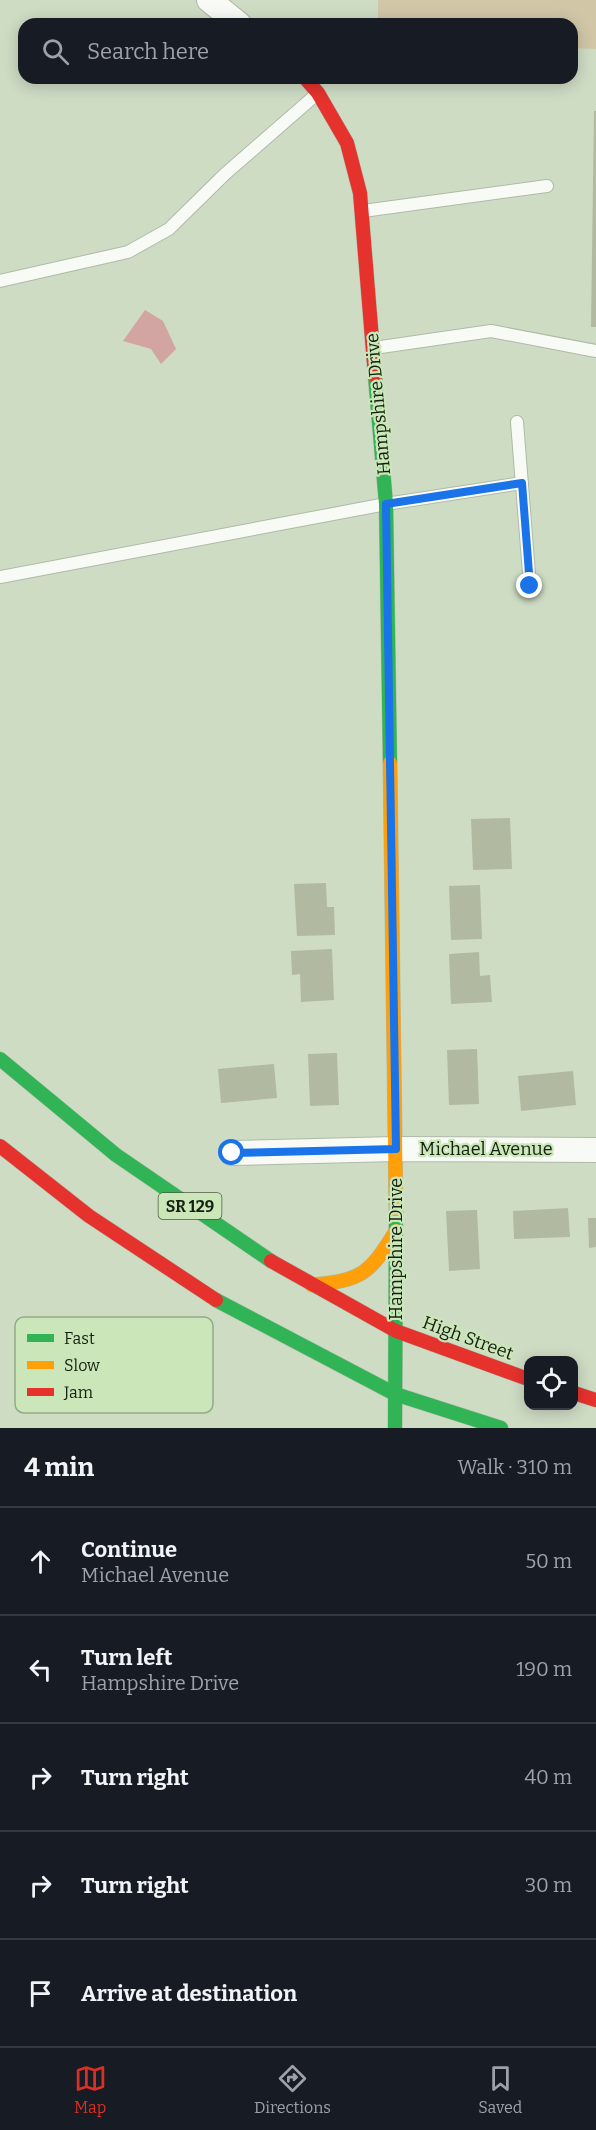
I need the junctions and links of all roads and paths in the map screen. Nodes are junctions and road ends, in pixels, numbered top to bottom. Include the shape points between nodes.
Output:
1 (216, 2) edge
2 (233, 18) edge
3 (310, 84) edge
4 (318, 93) junction
5 (547, 186) dead end
6 (362, 212) junction
7 (0, 281) edge
8 (373, 348) junction
9 (596, 351) edge
10 (517, 422) dead end
11 (522, 483) junction
12 (386, 504) junction
13 (0, 577) edge
14 (530, 586) dead end
15 (0, 1059) edge
16 (0, 1146) edge
17 (396, 1149) junction
18 (596, 1150) edge
19 (232, 1153) dead end
20 (396, 1231) junction
21 (312, 1285) junction
22 (396, 1331) junction
23 (524, 1378) edge
24 (395, 1394) junction
25 (578, 1395) edge
26 (596, 1400) edge
27 (395, 1428) edge
28 (501, 1428) edge

1 - 2 street
3 - 4 main road, Hampshire Drive
4 - 6 main road, Hampshire Drive via 346,143
4 - 7 lane via 169,228 128,252
5 - 6 lane
6 - 8 main road, Hampshire Drive
8 - 9 lane via 491,331
8 - 12 main road, Hampshire Drive
10 - 11 lane
11 - 12 lane
11 - 14 lane
12 - 13 lane
12 - 17 main road, Hampshire Drive
15 - 21 main road, SR 129 via 116,1155 273,1263
16 - 24 main road via 89,1216 187,1282
17 - 18 street, Michael Avenue
17 - 19 street, Michael Avenue
17 - 20 main road, Hampshire Drive
20 - 21 main road via 363,1276
20 - 22 main road, Hampshire Drive
21 - 22 main road, SR 129
22 - 23 main road, High Street / SR 129
22 - 24 main road, Hampshire Drive
24 - 27 main road, Hampshire Drive
24 - 28 main road
25 - 26 main road

